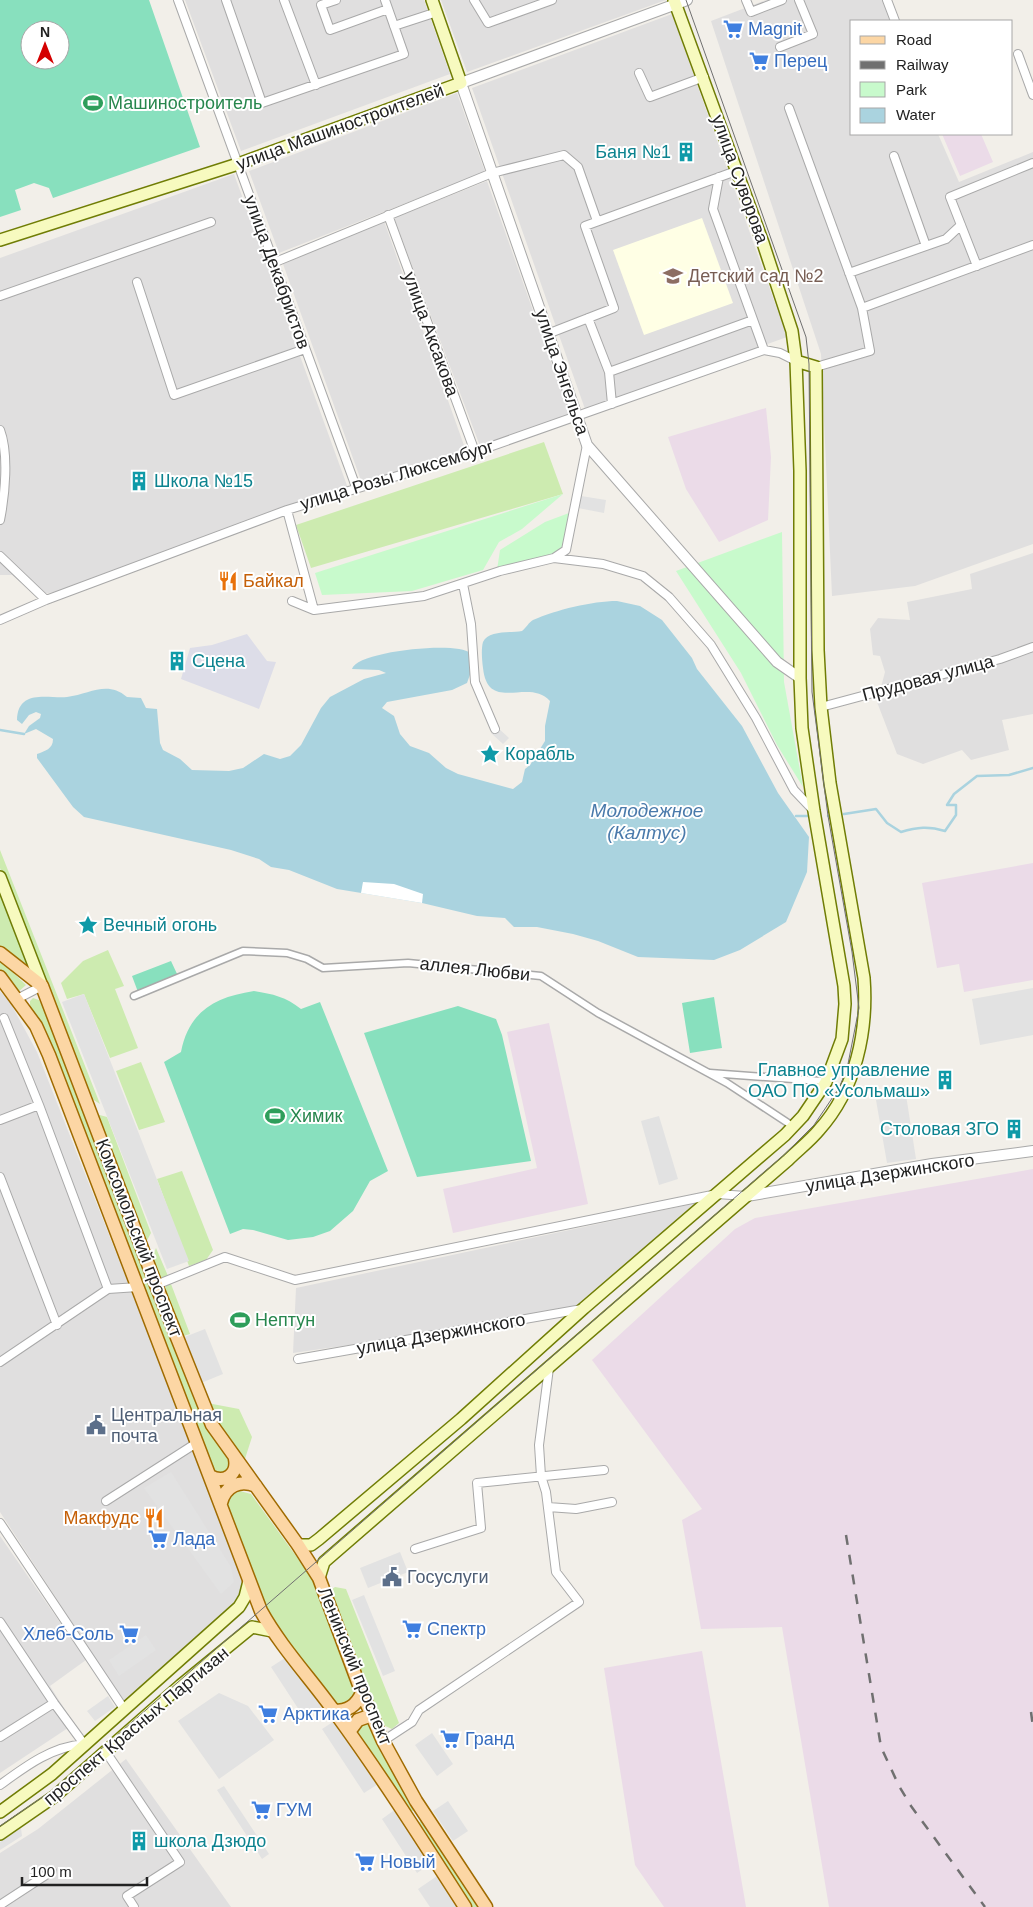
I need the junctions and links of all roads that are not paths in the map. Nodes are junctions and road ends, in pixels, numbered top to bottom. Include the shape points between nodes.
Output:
1 (178, 0) edge
2 (226, 0) edge
3 (284, 0) edge
4 (336, 0) edge
5 (385, 0) edge
6 (432, 0) edge
7 (474, 0) edge
8 (552, 0) edge
9 (746, 0) edge
10 (782, 0) edge
11 (799, 0) edge
12 (887, 0) edge
13 (679, 2) edge
14 (388, 9) junction
15 (437, 12) junction
16 (895, 20) edge
17 (394, 26) junction
18 (780, 47) dead end
19 (1018, 54) dead end
20 (639, 73) dead end
21 (704, 77) junction
22 (461, 83) junction
23 (316, 85) junction
24 (1033, 95) edge
25 (789, 108) dead end
26 (894, 156) dead end
27 (1033, 163) edge
28 (238, 164) junction
29 (736, 171) junction
30 (492, 173) junction
31 (718, 177) junction
32 (388, 215) junction
33 (597, 221) junction
34 (211, 222) dead end
35 (961, 225) junction
36 (0, 240) edge
37 (1033, 245) edge
38 (926, 246) junction
39 (273, 263) junction
40 (977, 266) junction
41 (849, 273) junction
42 (137, 282) dead end
43 (0, 296) edge
44 (862, 308) junction
45 (588, 318) junction
46 (752, 320) junction
47 (550, 333) junction
48 (305, 348) junction
49 (764, 350) junction
50 (796, 361) junction
51 (816, 366) junction
52 (609, 372) junction
53 (612, 404) junction
54 (579, 416) junction
55 (0, 430) edge
56 (587, 445) junction
57 (474, 452) junction
58 (356, 487) junction
59 (287, 510) junction
60 (0, 520) edge
61 (0, 556) edge
62 (554, 558) junction
63 (463, 584) junction
64 (46, 600) junction
65 (292, 600) dead end
66 (314, 610) junction
67 (0, 620) edge
68 (1033, 647) edge
69 (800, 678) junction
70 (821, 707) junction
71 (495, 729) dead end
72 (814, 811) junction
73 (0, 877) edge
74 (0, 953) edge
75 (0, 978) edge
76 (42, 986) junction
77 (134, 996) dead end
78 (17, 1000) junction
79 (4, 1018) dead end
80 (709, 1073) junction
81 (822, 1081) dead end
82 (39, 1105) junction
83 (0, 1120) edge
84 (788, 1123) dead end
85 (1033, 1150) edge
86 (0, 1177) edge
87 (717, 1194) junction
88 (747, 1196) junction
89 (156, 1285) junction
90 (138, 1287) junction
91 (108, 1289) junction
92 (584, 1308) junction
93 (57, 1325) junction
94 (298, 1359) dead end
95 (0, 1362) edge
96 (549, 1368) junction
97 (198, 1442) junction
98 (235, 1458) junction
99 (604, 1470) dead end
100 (210, 1476) junction
101 (541, 1476) junction
102 (256, 1486) junction
103 (106, 1501) dead end
104 (612, 1502) dead end
105 (221, 1503) junction
106 (548, 1506) junction
107 (0, 1523) edge
108 (298, 1545) junction
109 (415, 1549) dead end
110 (319, 1578) junction
111 (249, 1581) junction
112 (0, 1622) edge
113 (272, 1631) junction
114 (362, 1693) junction
115 (54, 1703) junction
116 (124, 1709) junction
117 (334, 1711) junction
118 (372, 1715) junction
119 (349, 1732) junction
120 (0, 1737) edge
121 (384, 1741) junction
122 (84, 1744) junction
123 (106, 1752) junction
124 (0, 1785) edge
125 (0, 1812) edge
126 (0, 1834) edge
127 (52, 1870) dead end
128 (4, 1905) edge
129 (134, 1907) edge
130 (466, 1907) edge
131 (486, 1907) edge

1 - 28 street, улица Декабристов
2 - 23 street via 262,103
3 - 23 street
4 - 14 street via 321,5 330,30
5 - 14 street
6 - 15 main road, улица Энгельса
7 - 8 street via 488,23
9 - 10 street via 750,12
11 - 18 street via 812,34
12 - 16 street
13 - 21 main road, улица Суворова
13 - 22 street, улица Машиностроителей
14 - 17 street
15 - 17 street
15 - 22 main road, улица Энгельса
17 - 23 street via 404,54
19 - 24 street
20 - 21 street via 650,98
21 - 29 main road, улица Суворова
22 - 28 main road, улица Машиностроителей
22 - 30 street, улица Энгельса
25 - 41 street
26 - 38 street
27 - 35 street via 950,196
28 - 36 main road, улица Машиностроителей
28 - 39 street, улица Декабристов
29 - 31 street
29 - 50 main road, улица Суворова via 792,331
30 - 32 street
30 - 33 street via 564,155 578,167
30 - 47 street, улица Энгельса
31 - 33 street
31 - 46 street via 713,209
32 - 39 street
32 - 57 street, улица Аксакова
33 - 45 street via 585,226 614,308
34 - 43 street
35 - 38 street via 946,239
35 - 40 street
37 - 40 street
38 - 41 street
39 - 48 street, улица Декабристов
40 - 44 street
41 - 44 street
42 - 48 street via 174,395
44 - 51 street via 870,351
45 - 47 street
45 - 52 street
46 - 49 street
46 - 52 street
47 - 54 street, улица Энгельса
48 - 58 street, улица Декабристов
49 - 50 street
49 - 53 street, улица Розы Люксембург
50 - 51 main road
50 - 69 main road, улица Суворова via 800,471
51 - 70 main road
52 - 53 street
53 - 54 street, улица Розы Люксембург
54 - 56 street, улица Энгельса
54 - 57 street, улица Розы Люксембург
55 - 60 street via 5,442
56 - 62 street via 566,550
56 - 69 street, улица Энгельса via 777,662
57 - 58 street, улица Розы Люксембург
58 - 59 street, улица Розы Люксембург
59 - 64 street, улица Розы Люксембург
59 - 66 street
61 - 64 street
62 - 63 street
62 - 72 street via 603,564 643,576 669,597 711,645 756,718 794,790
63 - 66 street via 424,596
63 - 71 street via 471,624 475,682
64 - 67 street, улица Розы Люксембург
65 - 66 street
68 - 70 street, Прудовая улица via 1000,659
69 - 72 main road, улица Суворова via 802,728
70 - 88 main road via 830,783 864,978 866,1008 862,1039 845,1090 819,1130
72 - 87 main road, улица Суворова via 844,986 842,1039 826,1082 803,1116
73 - 76 main road, Комсомольский проспект
74 - 76 main road
75 - 78 main road, Комсомольский проспект
76 - 78 street
76 - 89 main road, Комсомольский проспект
77 - 80 street, аллея Любви via 243,951 287,953 323,968 408,963 541,976 598,1013
78 - 90 main road, Комсомольский проспект via 36,1026 49,1055
79 - 82 street
80 - 81 street
80 - 84 street, аллея Любви
82 - 83 street
82 - 91 street
85 - 88 street, улица Дзержинского
86 - 93 street
87 - 88 street
87 - 89 street via 295,1280 224,1257
87 - 92 main road, улица Суворова
88 - 96 main road
89 - 98 main road, Комсомольский проспект via 205,1410
90 - 91 street
90 - 97 main road, Комсомольский проспект
91 - 93 street
92 - 94 street, улица Дзержинского
92 - 108 main road, улица Суворова via 319,1539 311,1545
93 - 95 street
96 - 101 street via 539,1445
96 - 110 main road via 324,1562
97 - 100 main road, Комсомольский проспект
97 - 103 street
98 - 100 main road via 236,1467 228,1478
98 - 102 main road, Комсомольский проспект
99 - 101 street
100 - 105 main road, Комсомольский проспект
101 - 106 street
101 - 109 street via 477,1483 481,1528
102 - 105 main road via 246,1483 232,1486
102 - 108 main road, Комсомольский проспект
104 - 106 street via 576,1509
105 - 111 main road, Комсомольский проспект
106 - 121 street via 556,1572 580,1602 419,1710 412,1722
107 - 116 street
108 - 110 main road, Комсомольский проспект
110 - 114 main road, Ленинский проспект
111 - 113 main road, Комсомольский проспект
111 - 116 main road, проспект Красных Партизан via 239,1607
112 - 115 street
113 - 117 main road, Ленинский проспект
113 - 123 main road, проспект Красных Партизан via 252,1627
114 - 117 main road via 352,1707
114 - 118 main road, Ленинский проспект
115 - 120 street
115 - 122 street
116 - 122 main road, проспект Красных Партизан
117 - 119 main road, Ленинский проспект
118 - 119 main road via 358,1720
118 - 121 main road, Ленинский проспект
119 - 130 main road, Ленинский проспект
121 - 131 main road, Ленинский проспект via 416,1800
122 - 124 street via 50,1753
122 - 125 main road, проспект Красных Партизан via 35,1788
123 - 126 main road, проспект Красных Партизан via 55,1796
123 - 129 street via 180,1862 127,1896
127 - 128 street

